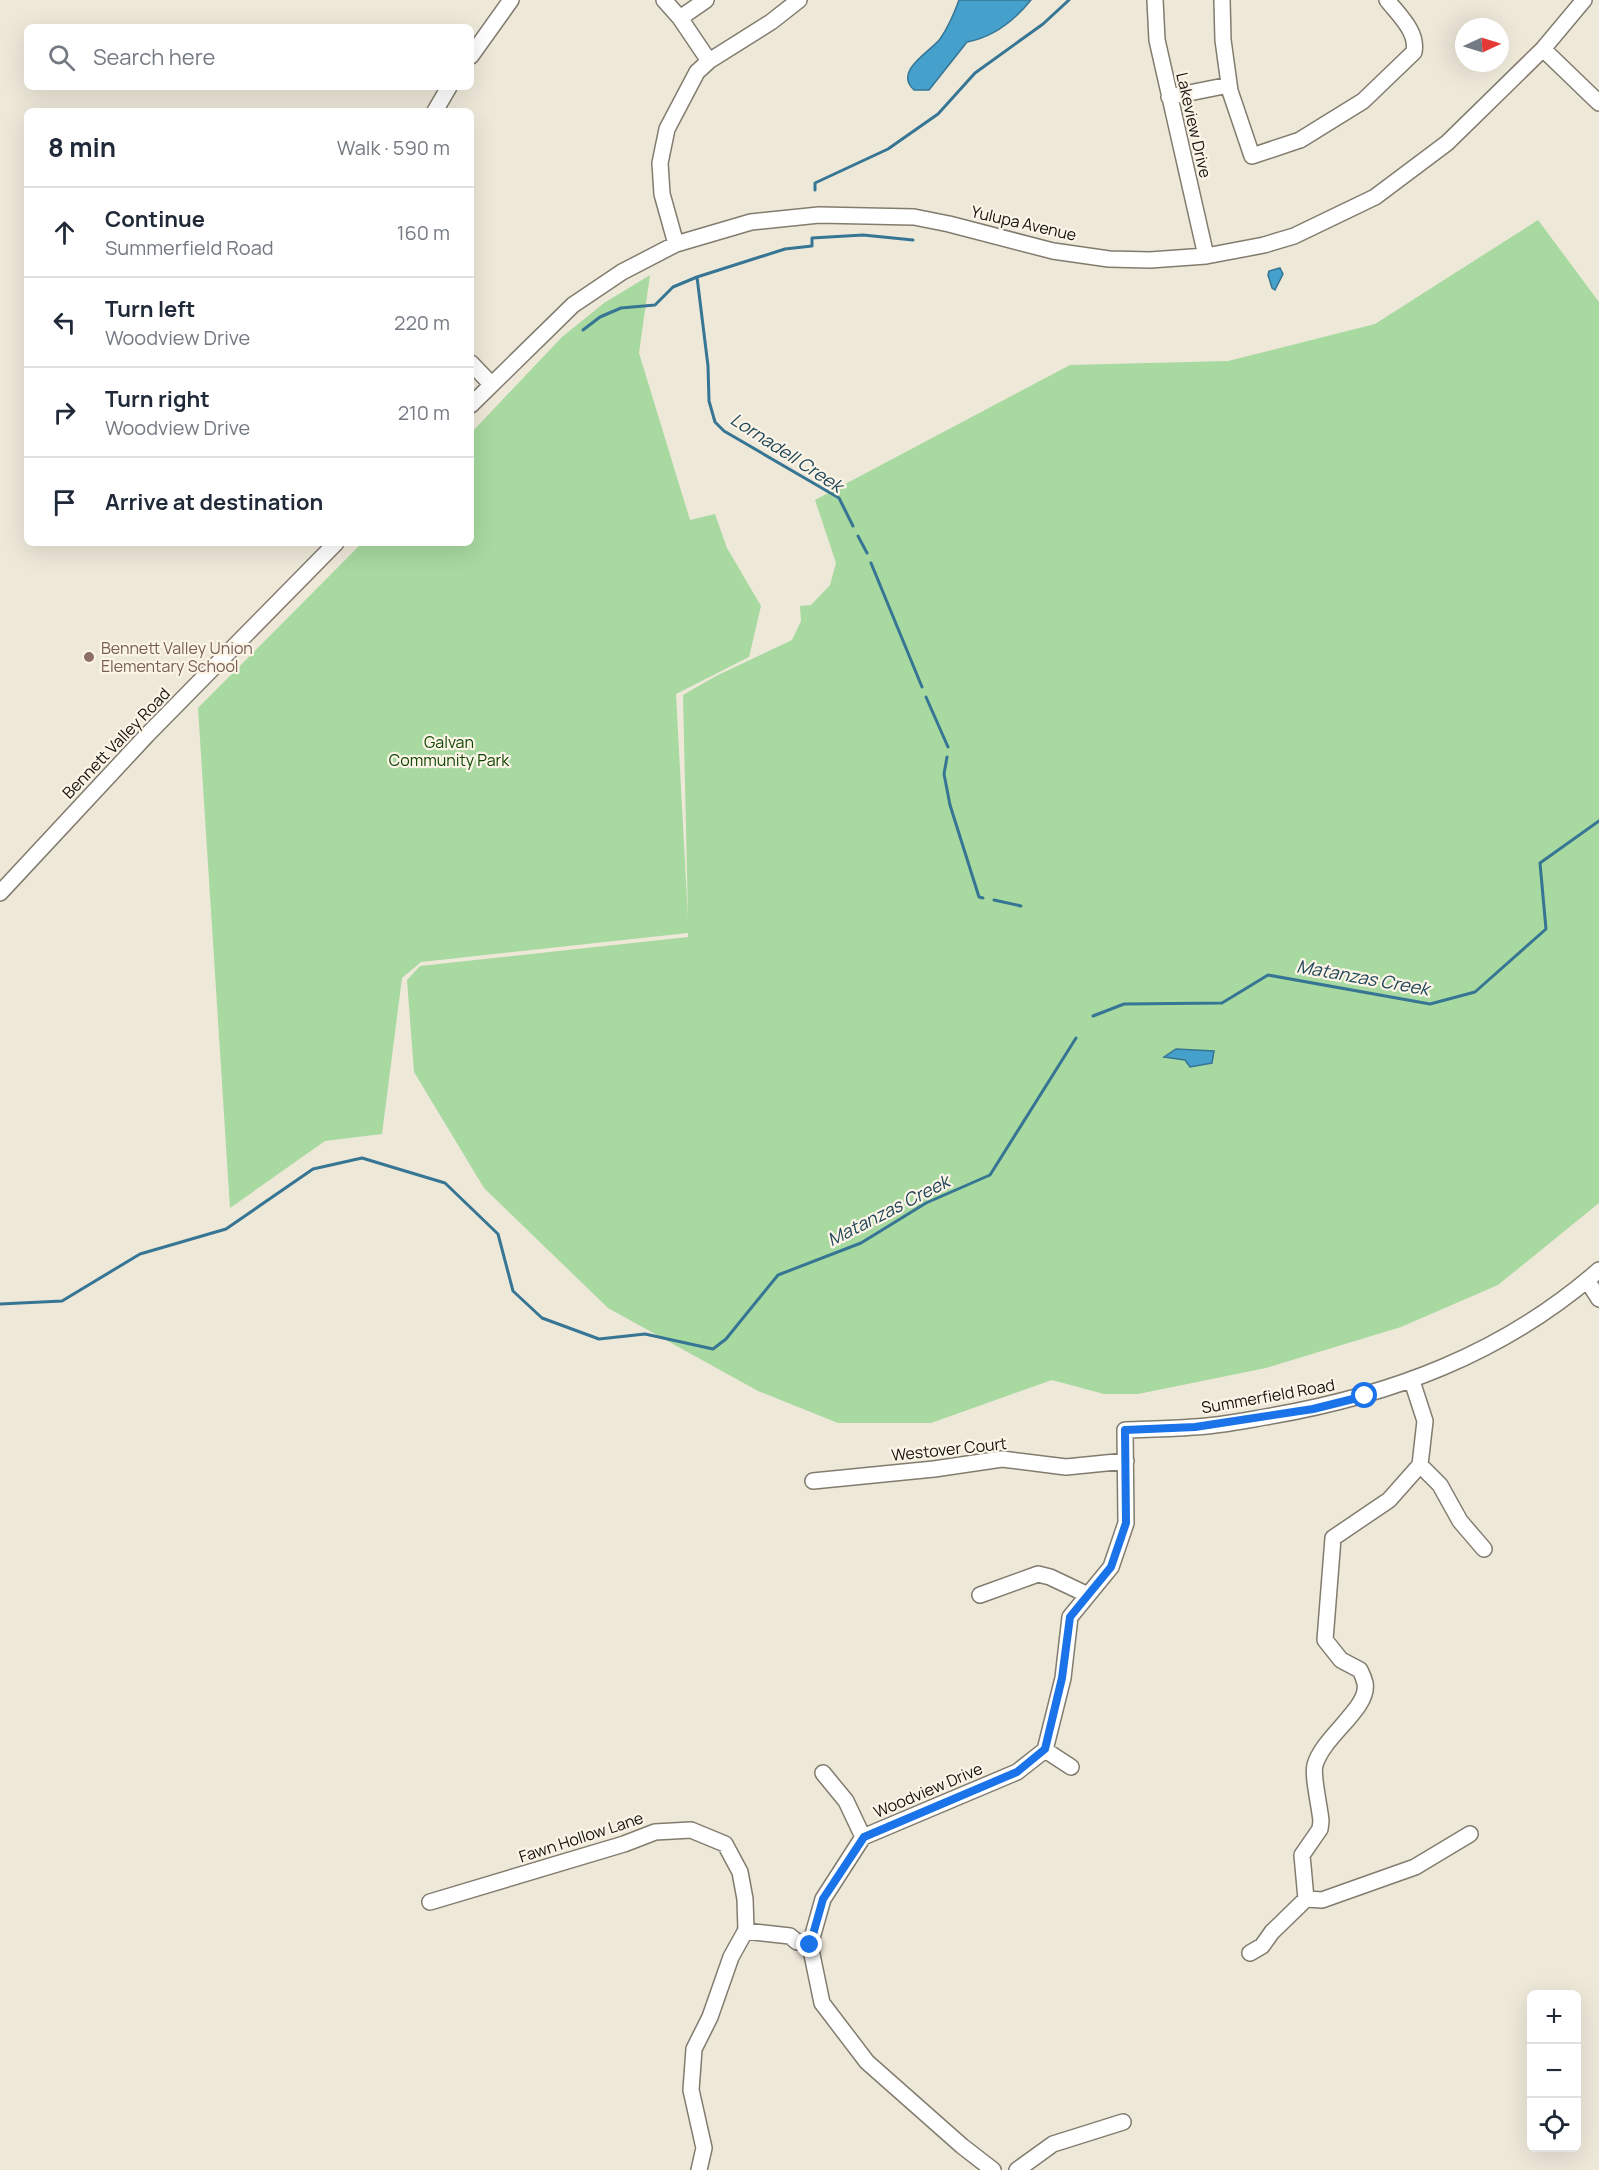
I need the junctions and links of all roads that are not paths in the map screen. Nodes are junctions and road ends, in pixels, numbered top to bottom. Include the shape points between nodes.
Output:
1 (511, 0) edge
2 (664, 0) edge
3 (706, 0) edge
4 (800, 0) edge
5 (1155, 0) edge
6 (1222, 0) edge
7 (1387, 0) edge
8 (1584, 0) edge
9 (680, 18) junction
10 (1543, 49) junction
11 (474, 52) edge
12 (709, 61) junction
13 (1230, 88) junction
14 (447, 90) edge
15 (1170, 101) junction
16 (1599, 103) edge
17 (437, 108) edge
18 (676, 244) junction
19 (1206, 256) junction
20 (474, 366) edge
21 (491, 384) junction
22 (474, 402) edge
23 (333, 546) edge
24 (0, 892) edge
25 (1599, 1270) edge
26 (1587, 1280) junction
27 (1599, 1299) edge
28 (1412, 1381) junction
29 (1126, 1461) junction
30 (1420, 1465) junction
31 (813, 1481) dead end
32 (1484, 1549) dead end
33 (980, 1595) dead end
34 (1088, 1595) junction
35 (1045, 1749) junction
36 (1071, 1767) dead end
37 (823, 1773) dead end
38 (1470, 1834) dead end
39 (864, 1837) junction
40 (1306, 1899) junction
41 (430, 1902) dead end
42 (743, 1936) junction
43 (804, 1942) junction
44 (1250, 1953) dead end
45 (1123, 2122) dead end
46 (699, 2170) edge
47 (993, 2170) edge
48 (1017, 2170) edge

1 - 11 street
2 - 9 street
3 - 9 street
4 - 12 street
5 - 15 street, Lakeview Drive via 1157,40
6 - 13 street
7 - 13 street via 1414,35 1414,52 1364,101 1299,140 1252,156
8 - 10 street, Yulupa Avenue
9 - 12 street
10 - 16 street
10 - 19 street, Yulupa Avenue via 1454,137 1375,197 1294,236
12 - 18 street via 697,72 667,129 660,163 662,194
13 - 15 street
14 - 17 street
15 - 19 street, Lakeview Drive
18 - 19 street, Yulupa Avenue via 751,222 819,215 914,217 1053,251 1109,259
18 - 21 street, Yulupa Avenue via 621,272 573,304
20 - 21 street
21 - 22 street
23 - 24 street, Bennett Valley Road
25 - 26 street, Summerfield Road
26 - 27 street
26 - 28 street, Summerfield Road via 1496,1343
28 - 29 street, Summerfield Road via 1313,1409 1195,1427 1125,1430
28 - 30 street via 1425,1421
29 - 31 street, Westover Court via 1066,1467 1002,1459
29 - 34 street via 1126,1523 1111,1567
30 - 32 street via 1440,1485 1460,1521
30 - 40 street via 1389,1500 1333,1538 1325,1640 1341,1659 1360,1670 1366,1685 1359,1707 1320,1750 1314,1768 1321,1821 1320,1829 1302,1855
33 - 34 street via 1038,1574
34 - 35 street via 1070,1617 1062,1678
35 - 36 street
35 - 39 street, Woodview Drive via 1017,1772
37 - 39 street via 846,1801
38 - 40 street via 1414,1867 1322,1900
39 - 43 street, Woodview Drive via 823,1899
40 - 44 street via 1262,1946
41 - 42 street, Fawn Hollow Lane via 655,1832 691,1830 724,1844 740,1872 745,1899
42 - 43 street via 790,1936
42 - 46 street, Fawn Hollow Lane via 694,2049 691,2090 704,2148
43 - 47 street, Woodview Drive via 822,2003 867,2062
45 - 48 street via 1053,2144

